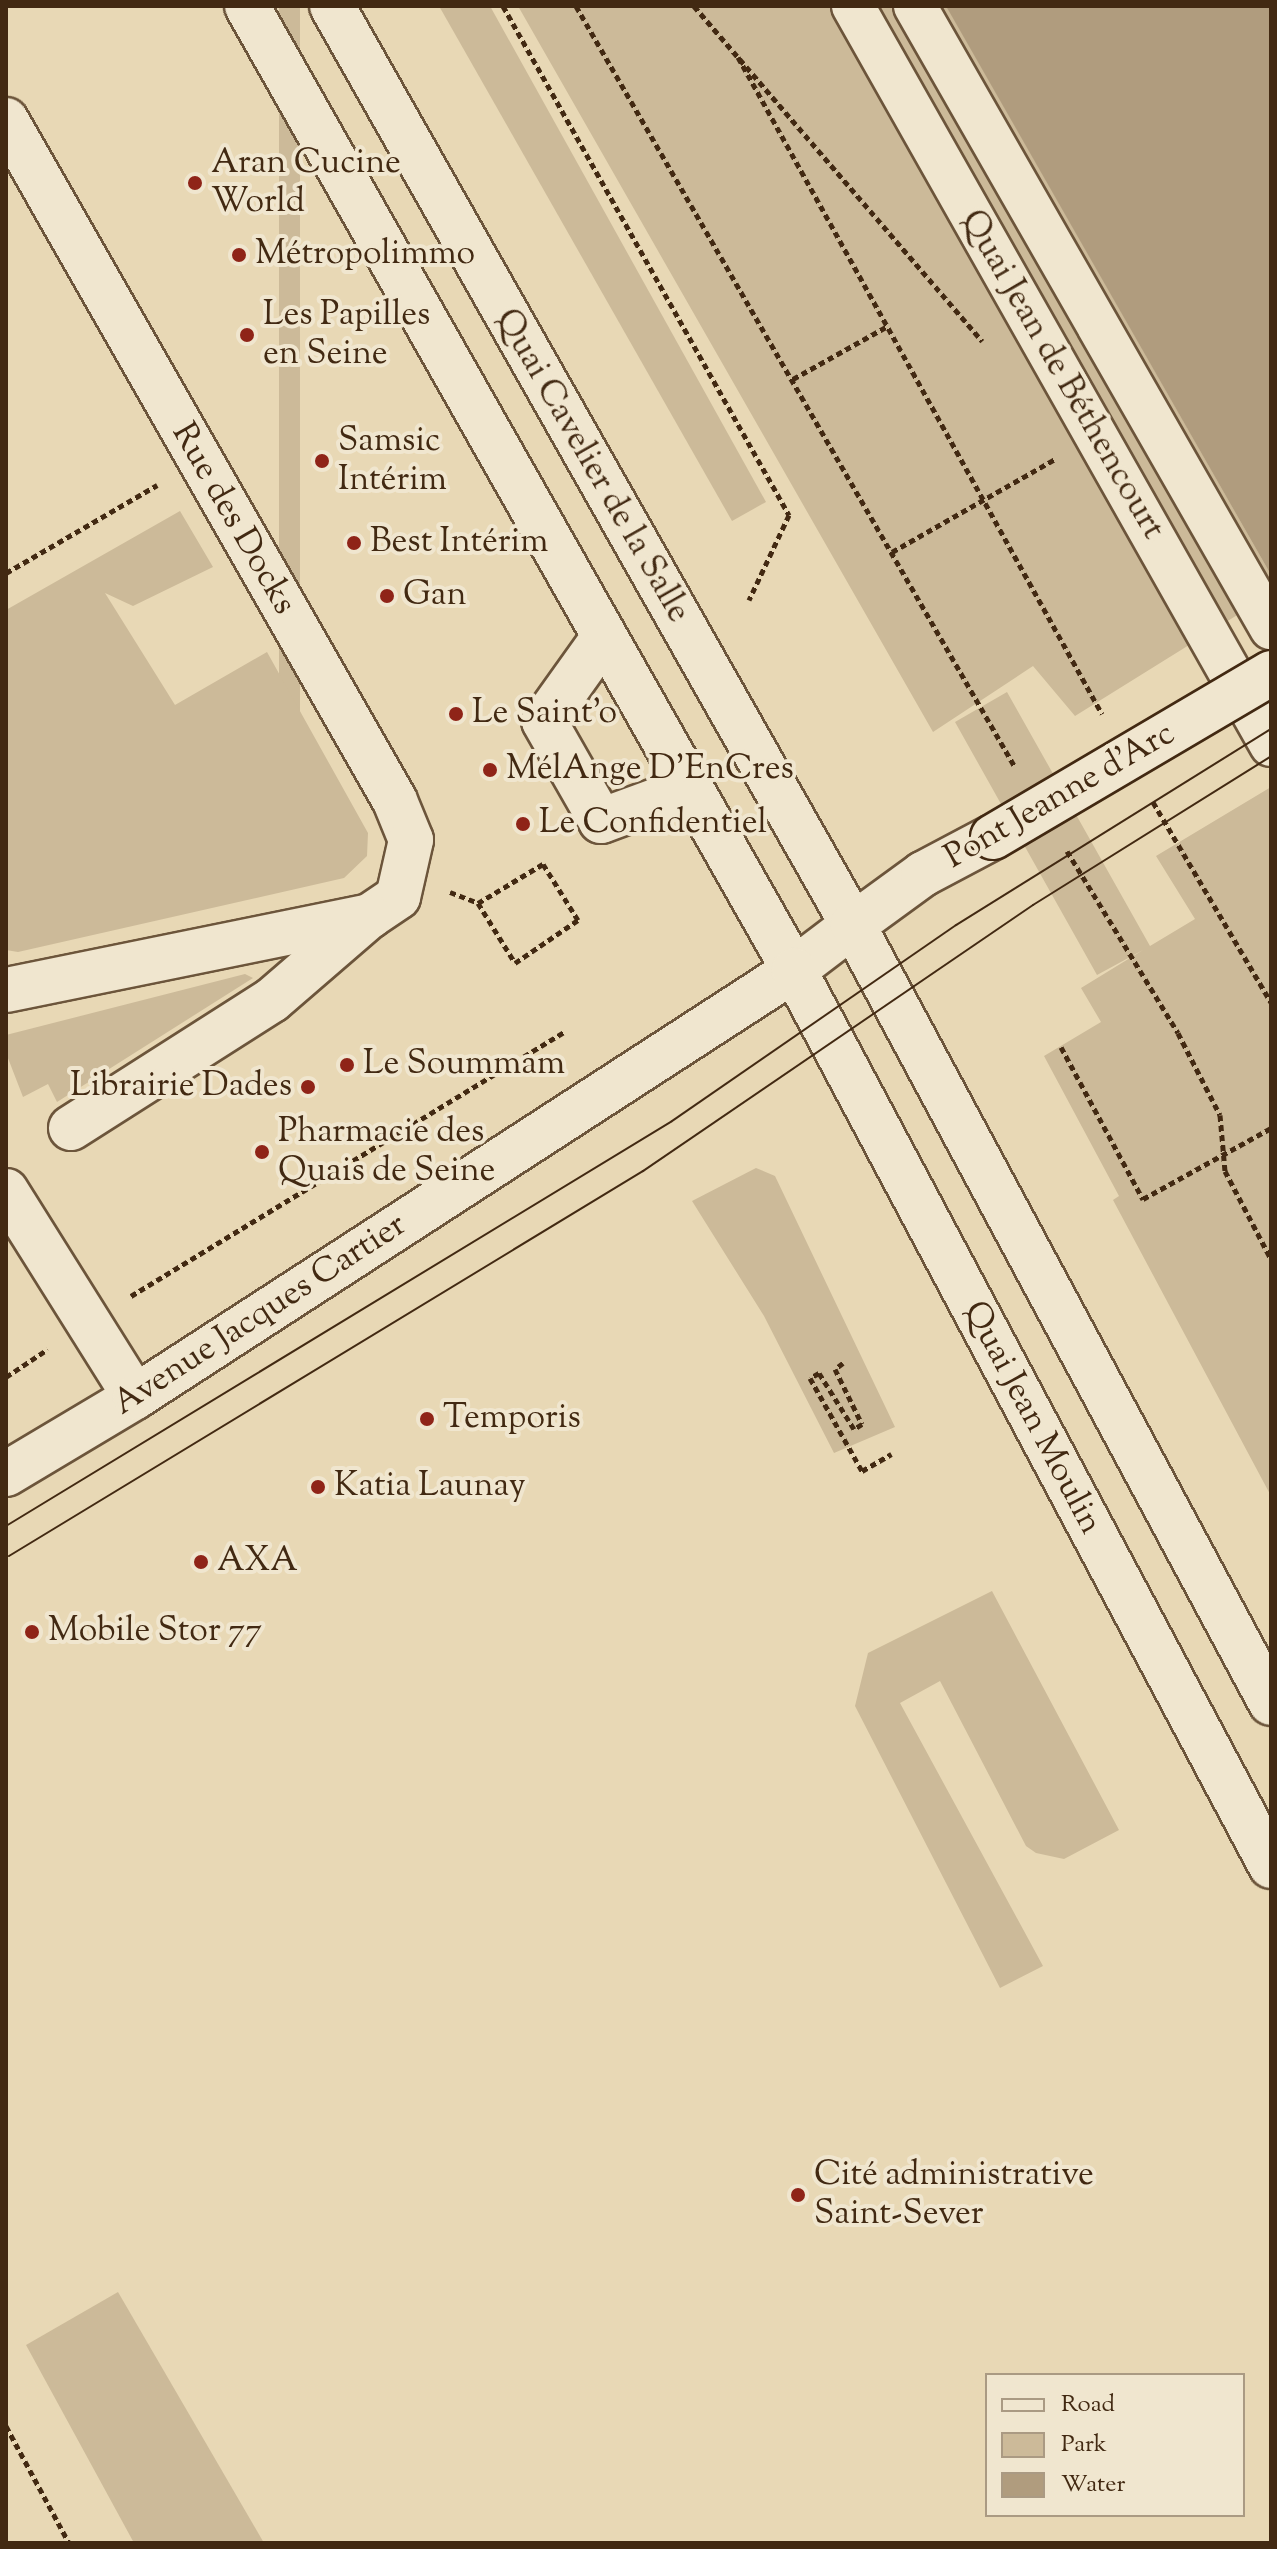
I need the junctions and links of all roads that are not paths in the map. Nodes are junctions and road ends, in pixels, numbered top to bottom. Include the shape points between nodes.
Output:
1 (247, 6) edge
2 (332, 6) edge
3 (853, 6) edge
4 (915, 6) edge
5 (6, 120) edge
6 (1271, 628) edge
7 (604, 637) junction
8 (1271, 673) edge
9 (1271, 745) edge
10 (690, 788) junction
11 (370, 916) junction
12 (853, 925) junction
13 (794, 970) junction
14 (6, 990) edge
15 (71, 1128) dead end
16 (6, 1191) edge
17 (135, 1397) junction
18 (6, 1474) edge
19 (1271, 1703) edge
20 (1271, 1866) edge

1 - 7 main road
2 - 12 main road, Quai Cavelier de la Salle
3 - 9 street, Quai Jean de Béthencourt
4 - 6 street, Quai Jean de Béthencourt
5 - 11 main road, Rue des Docks via 395,801 411,840 398,897
7 - 10 main road
7 - 10 main road via 544,721 558,746 601,821
8 - 12 main road, Pont Jeanne d'Arc, bridge via 923,874
10 - 13 main road
11 - 14 main road, Rue des Docks
11 - 15 main road, Rue des Docks via 272,1000
12 - 13 main road, Pont Jeanne d'Arc
12 - 19 main road
13 - 17 main road, Avenue Jacques Cartier
13 - 20 main road, Quai Jean Moulin
16 - 17 main road
17 - 18 main road, Avenue Jacques Cartier

